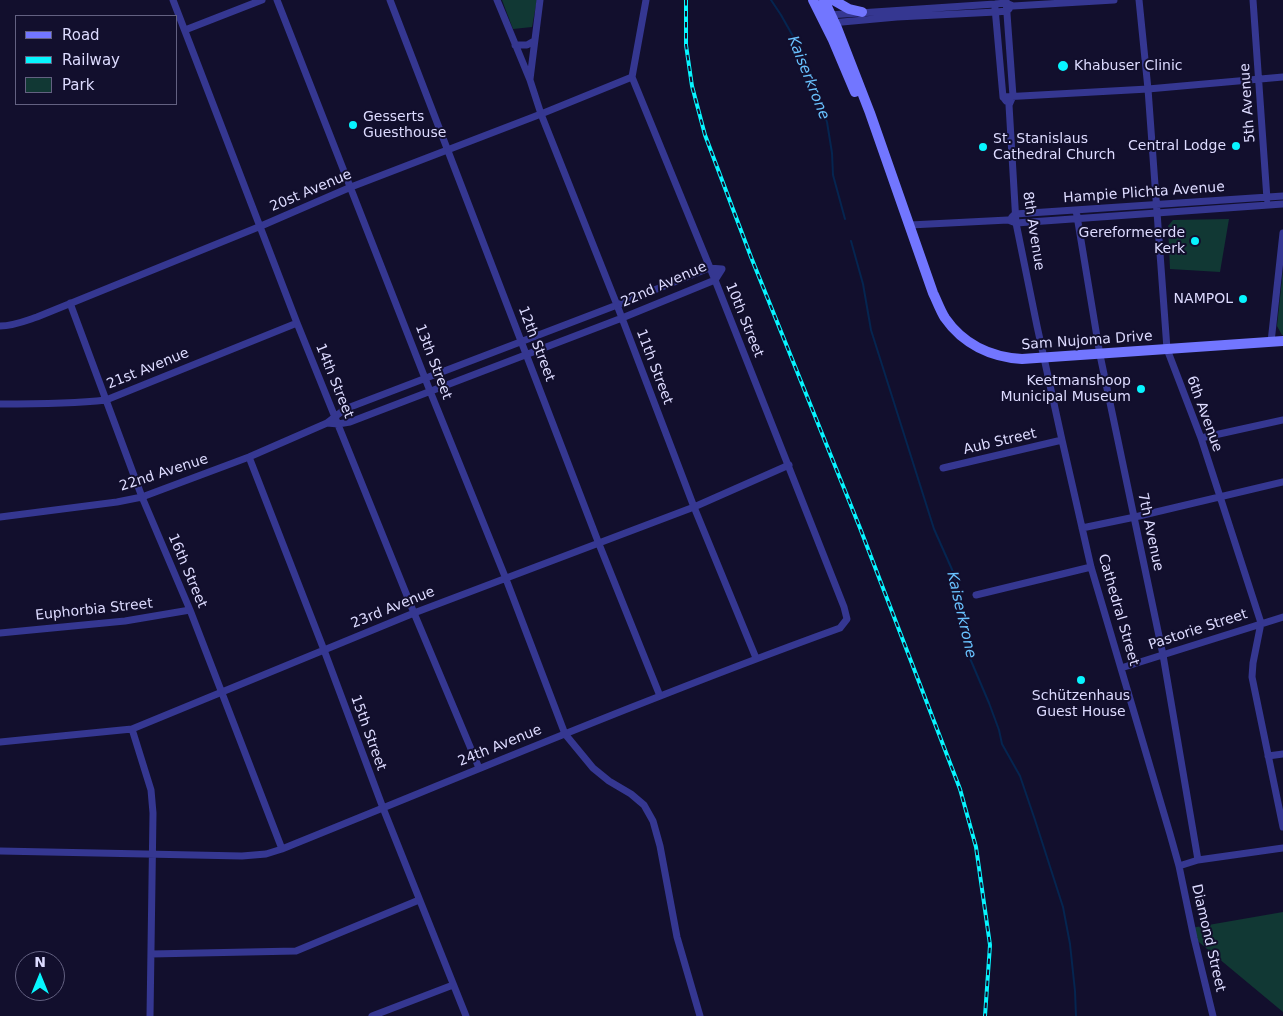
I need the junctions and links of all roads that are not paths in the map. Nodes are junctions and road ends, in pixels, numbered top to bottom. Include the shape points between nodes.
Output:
1 (173, 0) edge
2 (262, 0) edge
3 (276, 0) edge
4 (390, 0) edge
5 (497, 0) edge
6 (540, 0) edge
7 (646, 0) edge
8 (813, 0) edge
9 (824, 0) edge
10 (833, 0) edge
11 (1114, 0) edge
12 (1139, 0) edge
13 (1253, 0) edge
14 (995, 5) edge
15 (1008, 5) edge
16 (862, 12) junction
17 (828, 19) junction
18 (185, 30) junction
19 (534, 41) junction
20 (515, 45) junction
21 (632, 77) junction
22 (1283, 77) edge
23 (1259, 79) junction
24 (530, 80) junction
25 (1148, 89) junction
26 (1012, 96) junction
27 (1003, 97) junction
28 (1009, 105) junction
29 (541, 114) junction
30 (448, 149) junction
31 (351, 187) junction
32 (1267, 196) junction
33 (1283, 196) edge
34 (1283, 204) edge
35 (1156, 205) junction
36 (1267, 205) junction
37 (1076, 210) junction
38 (1157, 213) junction
39 (1015, 214) junction
40 (1077, 218) junction
41 (1008, 220) junction
42 (1016, 223) junction
43 (910, 225) junction
44 (261, 226) junction
45 (1283, 234) edge
46 (709, 268) junction
47 (715, 280) junction
48 (70, 303) junction
49 (617, 305) junction
50 (622, 318) junction
51 (298, 323) junction
52 (0, 326) edge
53 (521, 341) junction
54 (1283, 341) edge
55 (1271, 342) junction
56 (1167, 349) junction
57 (526, 354) junction
58 (1100, 354) junction
59 (1044, 358) junction
60 (426, 378) junction
61 (430, 391) junction
62 (106, 400) junction
63 (0, 404) edge
64 (335, 416) junction
65 (1283, 420) edge
66 (327, 423) junction
67 (338, 424) junction
68 (1200, 438) junction
69 (1062, 440) junction
70 (249, 457) junction
71 (788, 466) junction
72 (943, 468) dead end
73 (1283, 482) edge
74 (142, 497) junction
75 (1220, 497) junction
76 (694, 507) junction
77 (0, 517) edge
78 (1135, 517) junction
79 (1082, 528) junction
80 (599, 544) junction
81 (1091, 568) junction
82 (506, 579) junction
83 (976, 595) dead end
84 (190, 610) junction
85 (414, 613) junction
86 (1283, 617) edge
87 (847, 619) joint
88 (1261, 623) junction
89 (0, 633) edge
90 (324, 650) junction
91 (1163, 655) junction
92 (756, 658) junction
93 (1121, 668) junction
94 (221, 692) junction
95 (660, 696) junction
96 (132, 728) junction
97 (565, 734) junction
98 (0, 742) edge
99 (1283, 754) edge
100 (1268, 756) junction
101 (479, 768) junction
102 (382, 808) junction
103 (1283, 827) edge
104 (1283, 848) edge
105 (282, 849) junction
106 (0, 851) edge
107 (153, 854) junction
108 (1198, 860) junction
109 (1179, 866) junction
110 (419, 900) junction
111 (151, 954) junction
112 (453, 985) junction
113 (150, 1016) edge
114 (372, 1016) edge
115 (466, 1016) edge
116 (700, 1016) edge
117 (1213, 1016) edge

1 - 18 street, 14th Street
2 - 18 street
3 - 31 street, 13th Street
4 - 30 street, 12th Street
5 - 20 street, 11th Street
6 - 19 street
7 - 21 street
8 - 17 main road, Sam Nujoma Drive
9 - 17 main road, Sam Nujoma Drive
10 - 16 main road
11 - 15 street
12 - 25 street, 6th Avenue
13 - 23 street, 5th Avenue
14 - 15 street
14 - 16 street
14 - 17 street via 897,17
14 - 27 street
15 - 26 street, 8th Avenue
16 - 17 street
17 - 43 main road, Sam Nujoma Drive
18 - 44 street, 14th Street
19 - 20 street
19 - 24 street
20 - 24 street, 11th Street
21 - 29 street, 20st Avenue
21 - 46 street, 10th Street
22 - 23 street
23 - 25 street
23 - 32 street, 5th Avenue
24 - 29 street, 11th Street
25 - 26 street
25 - 35 street, 6th Avenue
26 - 27 street
26 - 28 street, 8th Avenue
27 - 28 street
28 - 39 street, 8th Avenue
29 - 30 street, 20st Avenue
29 - 49 street, 11th Street
30 - 31 street, 20st Avenue
30 - 53 street, 12th Street
31 - 44 street, 20st Avenue
31 - 60 street, 13th Street
32 - 33 street, Hampie Plichta Avenue
32 - 35 street, Hampie Plichta Avenue
32 - 36 street, 5th Avenue
34 - 36 street, Hampie Plichta Avenue
35 - 37 street, Hampie Plichta Avenue
35 - 38 street, 6th Avenue
36 - 38 street, Hampie Plichta Avenue
37 - 39 street, Hampie Plichta Avenue
37 - 40 street, 7th Avenue
38 - 40 street, Hampie Plichta Avenue
38 - 56 street, 6th Avenue
39 - 41 street
39 - 42 street, 8th Avenue
40 - 42 street, Hampie Plichta Avenue
40 - 58 street, 7th Avenue
41 - 42 street, Hampie Plichta Avenue
41 - 43 street, Hampie Plichta Avenue
42 - 59 street, 8th Avenue
43 - 59 main road, Sam Nujoma Drive via 933,293 944,316 964,338 1010,359
44 - 48 street, 20st Avenue
44 - 51 street, 14th Street
45 - 55 street
46 - 47 street, 10th Street
46 - 47 street, 22nd Avenue via 722,269
46 - 49 street, 22nd Avenue
47 - 50 street, 22nd Avenue
47 - 71 street, 10th Street
48 - 52 street, 20st Avenue via 23,322
48 - 62 street, 16th Street
49 - 50 street, 11th Street
49 - 53 street, 22nd Avenue
50 - 57 street, 22nd Avenue
50 - 76 street, 11th Street
51 - 62 street, 21st Avenue
51 - 64 street, 14th Street
53 - 57 street, 12th Street
53 - 60 street, 22nd Avenue
54 - 55 main road, Sam Nujoma Drive
55 - 56 main road, Sam Nujoma Drive
56 - 58 main road, Sam Nujoma Drive
56 - 68 street, 6th Avenue
57 - 61 street, 22nd Avenue
57 - 80 street, 12th Street
58 - 59 main road, Sam Nujoma Drive
58 - 78 street, 7th Avenue
59 - 69 street, Cathedral Street
60 - 61 street, 13th Street
60 - 64 street, 22nd Avenue via 345,409
61 - 67 street, 22nd Avenue
61 - 82 street, 13th Street
62 - 63 street, 21st Avenue
62 - 74 street, 16th Street
64 - 66 street, 22nd Avenue
64 - 67 street, 14th Street
65 - 68 street
66 - 67 street, 22nd Avenue
66 - 70 street, 22nd Avenue
67 - 85 street, 14th Street
68 - 75 street, 6th Avenue
69 - 72 street, Aub Street
69 - 79 street, Cathedral Street
70 - 74 street, 22nd Avenue
70 - 90 street, 15th Street
71 - 76 street, 23rd Avenue
71 - 87 street, 10th Street
73 - 75 street
74 - 77 street, 22nd Avenue
74 - 84 street, 16th Street
75 - 78 street
75 - 88 street, 6th Avenue
76 - 80 street, 23rd Avenue
76 - 92 street, 11th Street
78 - 79 street
78 - 91 street, 7th Avenue
79 - 81 street, Cathedral Street
80 - 82 street, 23rd Avenue
80 - 95 street, 12th Street
81 - 83 street
81 - 93 street, Cathedral Street
82 - 85 street, 23rd Avenue
82 - 97 street, 13th Street
84 - 89 street, Euphorbia Street via 125,621
84 - 94 street, 16th Street
85 - 90 street, 23rd Avenue
85 - 101 street, 14th Street
86 - 88 street, Pastorie Street
87 - 92 street, 24th Avenue via 840,628
88 - 91 street, Pastorie Street
88 - 100 street, 6th Avenue via 1252,677
90 - 94 street, 23rd Avenue
90 - 102 street, 15th Street
91 - 93 street, Pastorie Street
91 - 108 street, 7th Avenue
92 - 95 street, 24th Avenue
93 - 109 street, Cathedral Street
94 - 96 street, 23rd Avenue
94 - 105 street, 16th Street
95 - 97 street, 24th Avenue
96 - 98 street, 23rd Avenue
96 - 107 street via 151,790
97 - 101 street, 24th Avenue
97 - 116 street, 13th Street via 593,768 644,805 654,821 677,937
99 - 100 street
100 - 103 street, 6th Avenue
101 - 102 street, 24th Avenue
102 - 105 street, 24th Avenue
102 - 110 street, 15th Street
104 - 108 street
105 - 107 street, 24th Avenue via 242,856
106 - 107 street, 24th Avenue
107 - 111 street
108 - 109 street
109 - 117 street, Diamond Street
110 - 111 street via 296,951
110 - 112 street, 15th Street
111 - 113 street
112 - 114 street
112 - 115 street, 15th Street

